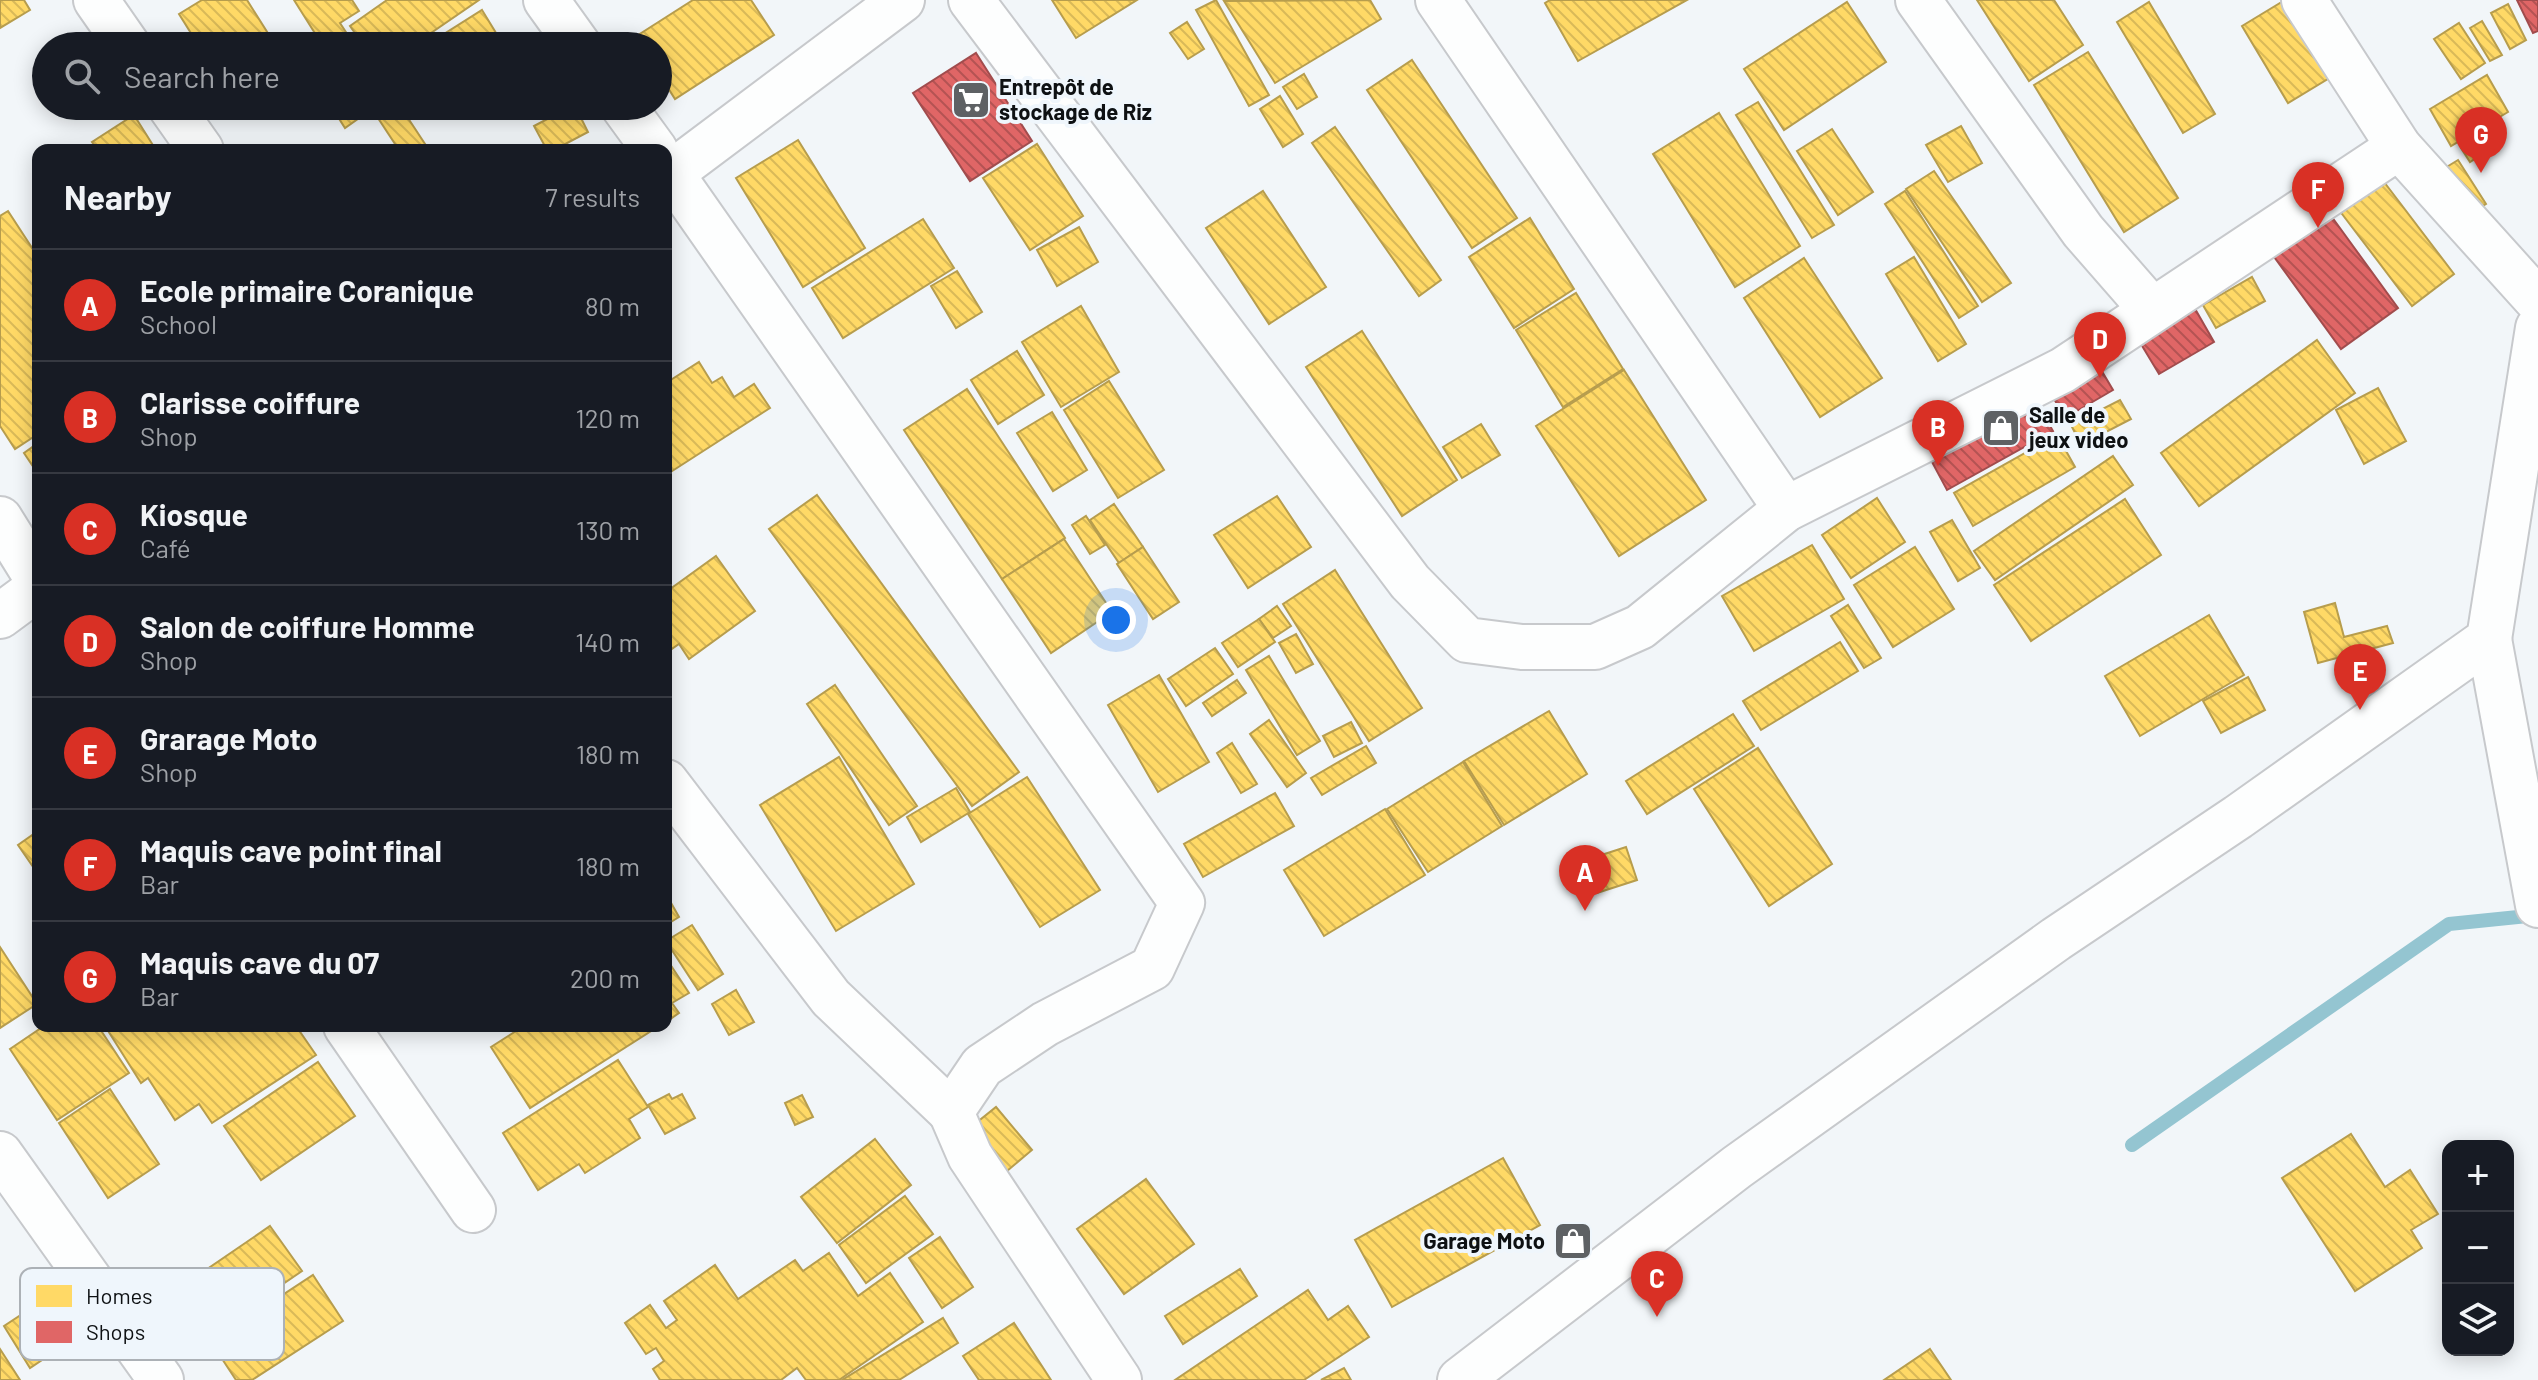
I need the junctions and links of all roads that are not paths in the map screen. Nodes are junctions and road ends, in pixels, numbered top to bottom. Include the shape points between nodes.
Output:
1 (96, 0) edge
2 (546, 0) edge
3 (902, 0) edge
4 (971, 0) edge
5 (1438, 0) edge
6 (1918, 0) edge
7 (2304, 0) edge
8 (118, 32) edge
9 (569, 32) edge
10 (180, 120) edge
11 (633, 120) edge
12 (197, 144) edge
13 (649, 144) edge
14 (2399, 147) junction
15 (672, 162) edge
16 (672, 177) edge
17 (2538, 301) edge
18 (2152, 310) junction
19 (2538, 328) edge
20 (1786, 509) junction
21 (0, 519) edge
22 (32, 570) edge
23 (32, 592) edge
24 (0, 616) edge
25 (2489, 639) junction
26 (672, 790) edge
27 (2538, 905) edge
28 (350, 1032) edge
29 (951, 1112) junction
30 (0, 1154) edge
31 (473, 1210) dead end
32 (81, 1268) edge
33 (147, 1360) edge
34 (161, 1380) edge
35 (1119, 1380) edge
36 (1460, 1380) edge

1 - 8 street
2 - 9 street
3 - 15 street
4 - 20 street via 1410,582 1467,640 1595,647 1640,627
5 - 20 street
6 - 18 street via 2083,231
7 - 14 street
10 - 12 street
11 - 13 street
14 - 17 street
14 - 18 street
16 - 29 street via 1182,903 1152,968 1045,1024 982,1066
18 - 20 street via 2051,376
19 - 25 street
21 - 22 street
23 - 24 street
25 - 27 street
25 - 36 street via 1737,1167
26 - 29 street via 831,998
28 - 31 street
29 - 35 street via 970,1156
30 - 32 street
33 - 34 street

